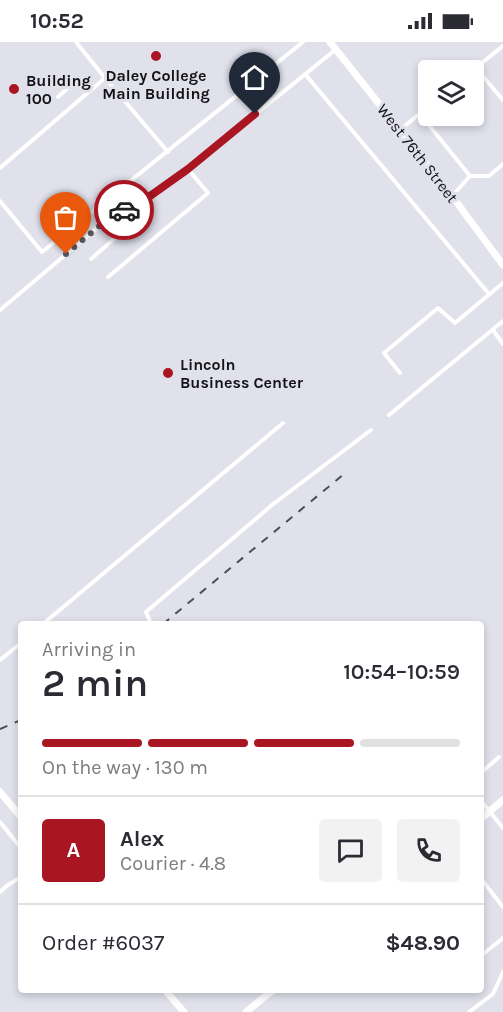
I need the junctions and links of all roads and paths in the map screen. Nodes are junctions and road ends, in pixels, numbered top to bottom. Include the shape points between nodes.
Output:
1 (76, 42) edge
2 (303, 42) edge
3 (330, 42) edge
4 (503, 46) edge
5 (336, 49) junction
6 (484, 61) edge
7 (305, 74) junction
8 (105, 78) junction
9 (484, 80) edge
10 (71, 86) dead end
11 (58, 97) dead end
12 (503, 100) edge
13 (418, 116) edge
14 (430, 126) edge
15 (400, 130) junction
16 (168, 152) junction
17 (503, 164) edge
18 (0, 168) edge
19 (188, 169) junction
20 (470, 176) junction
21 (452, 196) junction
22 (0, 201) edge
23 (136, 206) junction
24 (91, 259) dead end
25 (503, 265) edge
26 (108, 277) dead end
27 (503, 283) edge
28 (489, 294) junction
29 (0, 310) edge
30 (503, 321) edge
31 (493, 330) junction
32 (503, 344) edge
33 (400, 373) dead end
34 (388, 415) dead end
35 (283, 423) dead end
36 (370, 430) dead end
37 (47, 621) edge
38 (150, 621) edge
39 (18, 645) edge
40 (0, 660) edge
41 (500, 757) dead end
42 (484, 770) edge
43 (0, 792) edge
44 (503, 800) edge
45 (484, 805) edge
46 (489, 812) junction
47 (18, 813) edge
48 (484, 816) edge
49 (0, 822) edge
50 (503, 828) edge
51 (18, 844) edge
52 (18, 880) edge
53 (484, 883) edge
54 (0, 892) edge
55 (503, 907) edge
56 (503, 938) edge
57 (484, 954) edge
58 (503, 972) edge
59 (167, 993) edge
60 (269, 993) edge
61 (183, 1012) edge
62 (246, 1012) edge
63 (469, 1012) edge

1 - 8 lane
2 - 16 lane
3 - 5 street, West 76th Street
4 - 6 lane
5 - 7 lane
5 - 15 street, West 76th Street
7 - 19 lane
7 - 28 lane
8 - 16 lane
8 - 18 lane
9 - 12 lane
10 - 11 lane
13 - 15 lane
14 - 20 lane
15 - 21 street, West 76th Street
16 - 22 lane via 42,252
17 - 20 lane via 489,176
19 - 23 lane
19 - 26 lane via 208,193
20 - 21 lane
21 - 25 street, West 76th Street
23 - 24 lane via 131,224
23 - 29 lane via 116,212
27 - 28 lane
28 - 33 lane via 455,323 438,308 384,353
30 - 31 lane
31 - 32 lane
31 - 34 lane
35 - 37 lane
36 - 38 lane via 272,505 146,612
39 - 40 lane
41 - 42 lane
43 - 47 street
44 - 46 street
45 - 46 lane
46 - 48 street
46 - 50 lane
49 - 51 lane
52 - 54 lane
53 - 55 lane
56 - 57 lane
58 - 63 lane via 493,993
59 - 61 street
60 - 62 street

